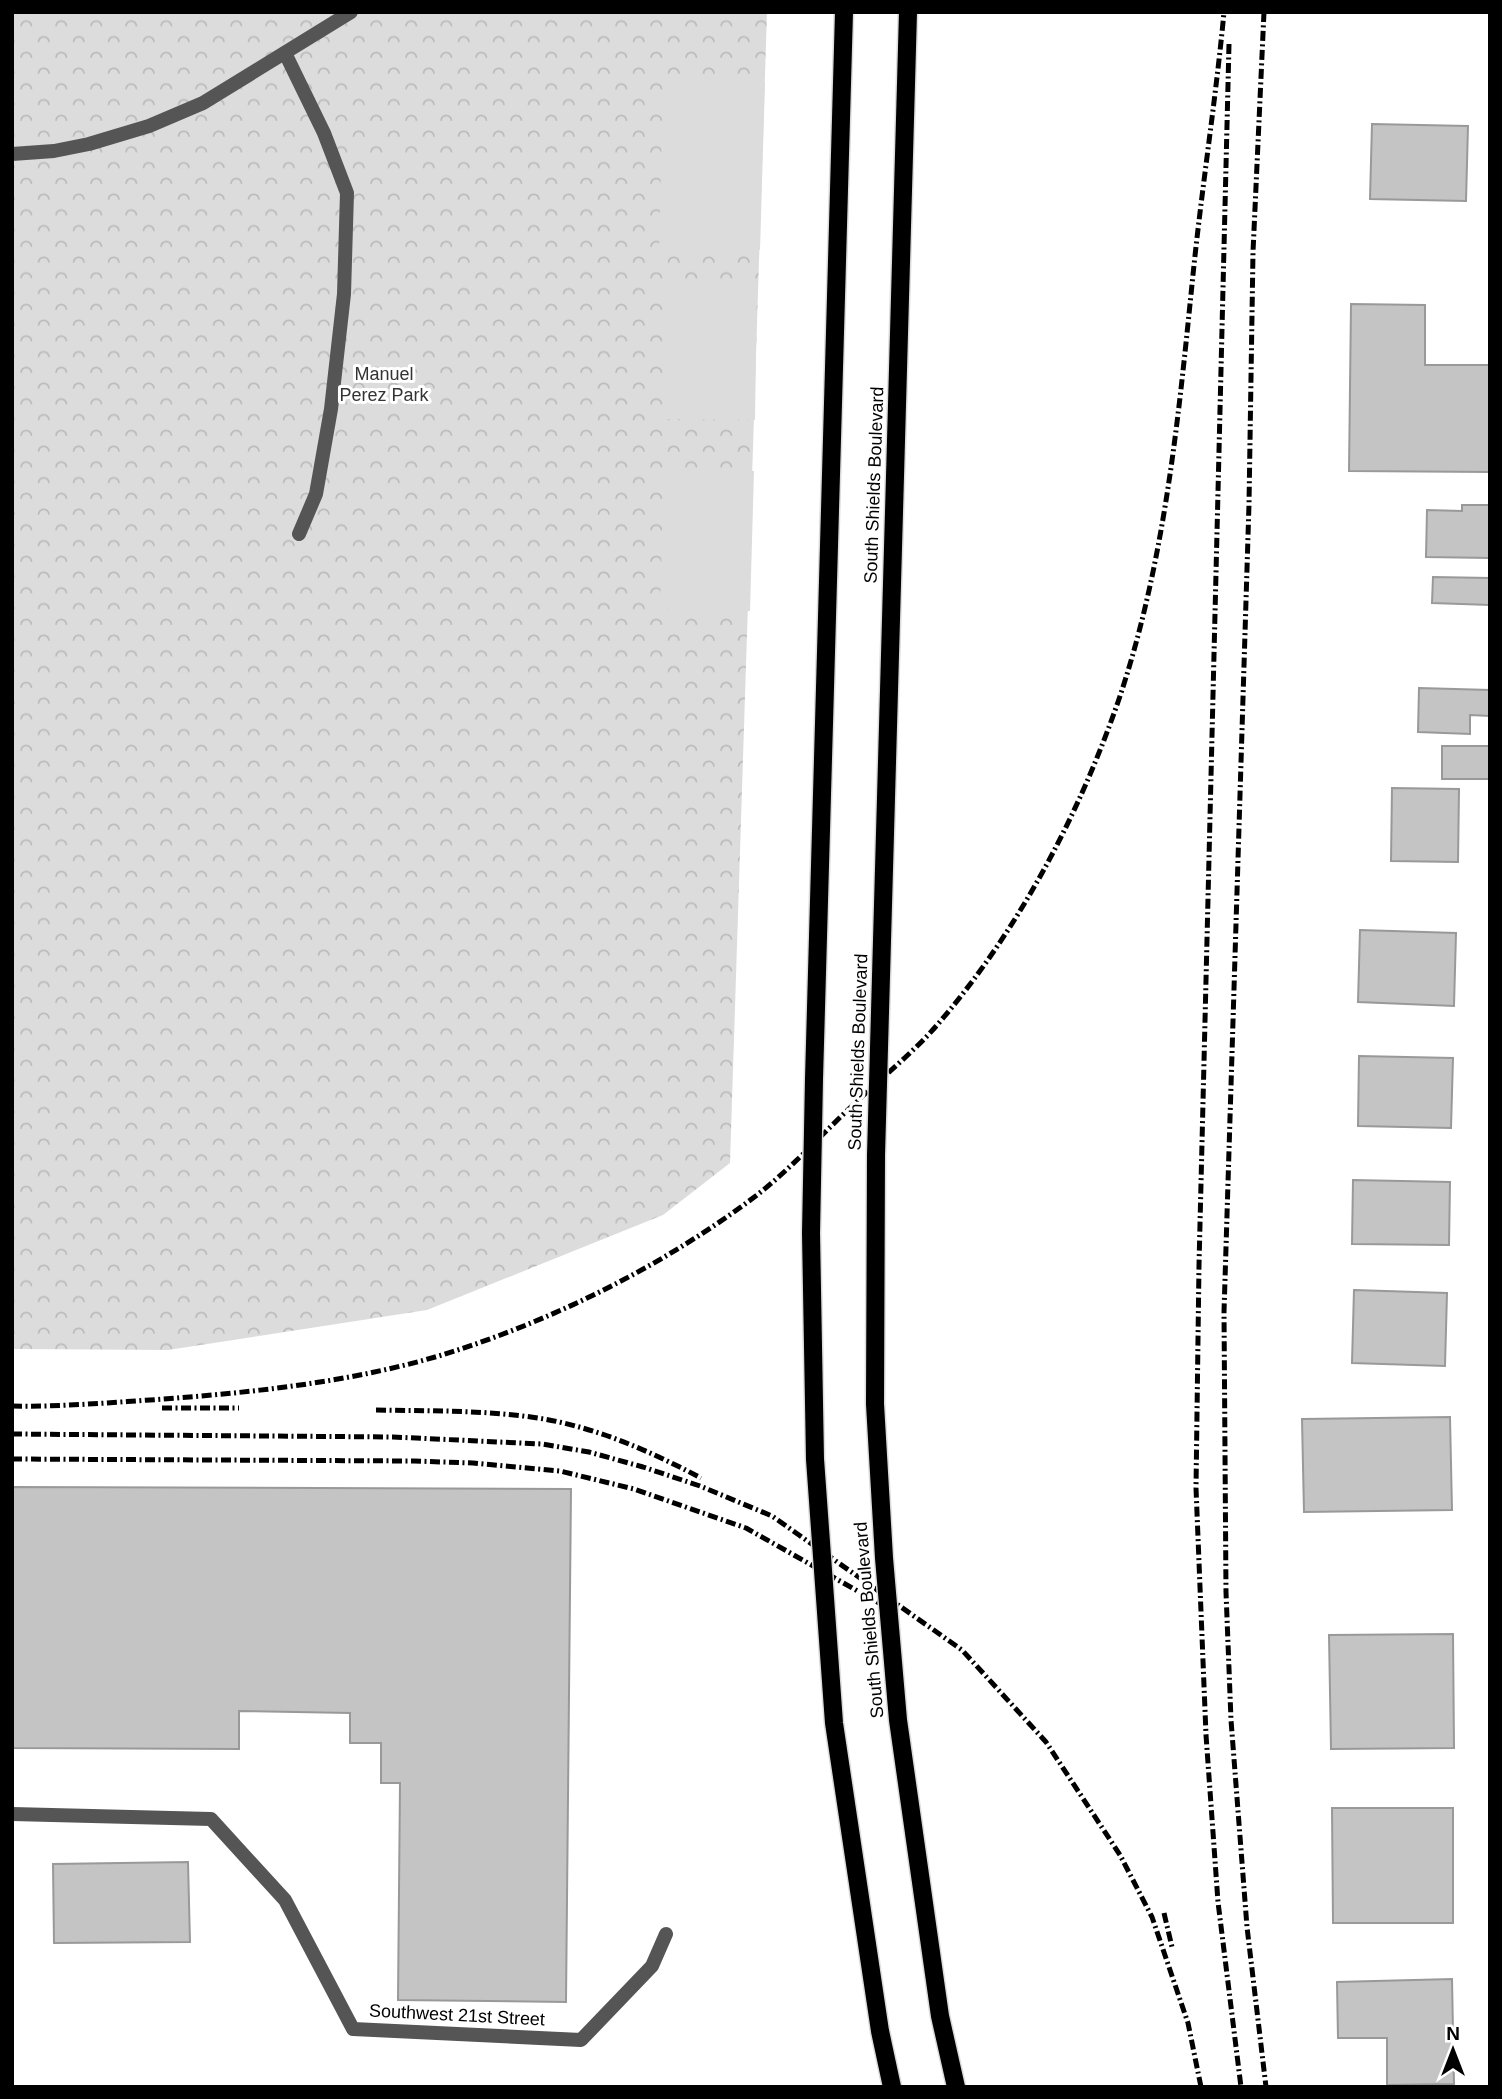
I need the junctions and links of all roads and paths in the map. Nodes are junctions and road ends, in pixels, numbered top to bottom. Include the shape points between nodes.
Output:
1 (351, 12) edge
2 (844, 12) edge
3 (908, 12) edge
4 (285, 53) junction
5 (12, 154) edge
6 (299, 534) dead end
7 (12, 1814) edge
8 (666, 1934) dead end
9 (892, 2087) edge
10 (956, 2087) edge

1 - 4 street
2 - 9 main road, bridge via 814,1079 815,1459 834,1723
3 - 10 main road, South Shields Boulevard, bridge via 876,1155 875,1404 898,1720 940,2016
4 - 5 street via 203,103 149,126 66,149
4 - 6 street via 347,193 344,294 331,409 316,494
7 - 8 street, Southwest 21st Street via 211,1819 285,1900 353,2029 581,2040 652,1966

